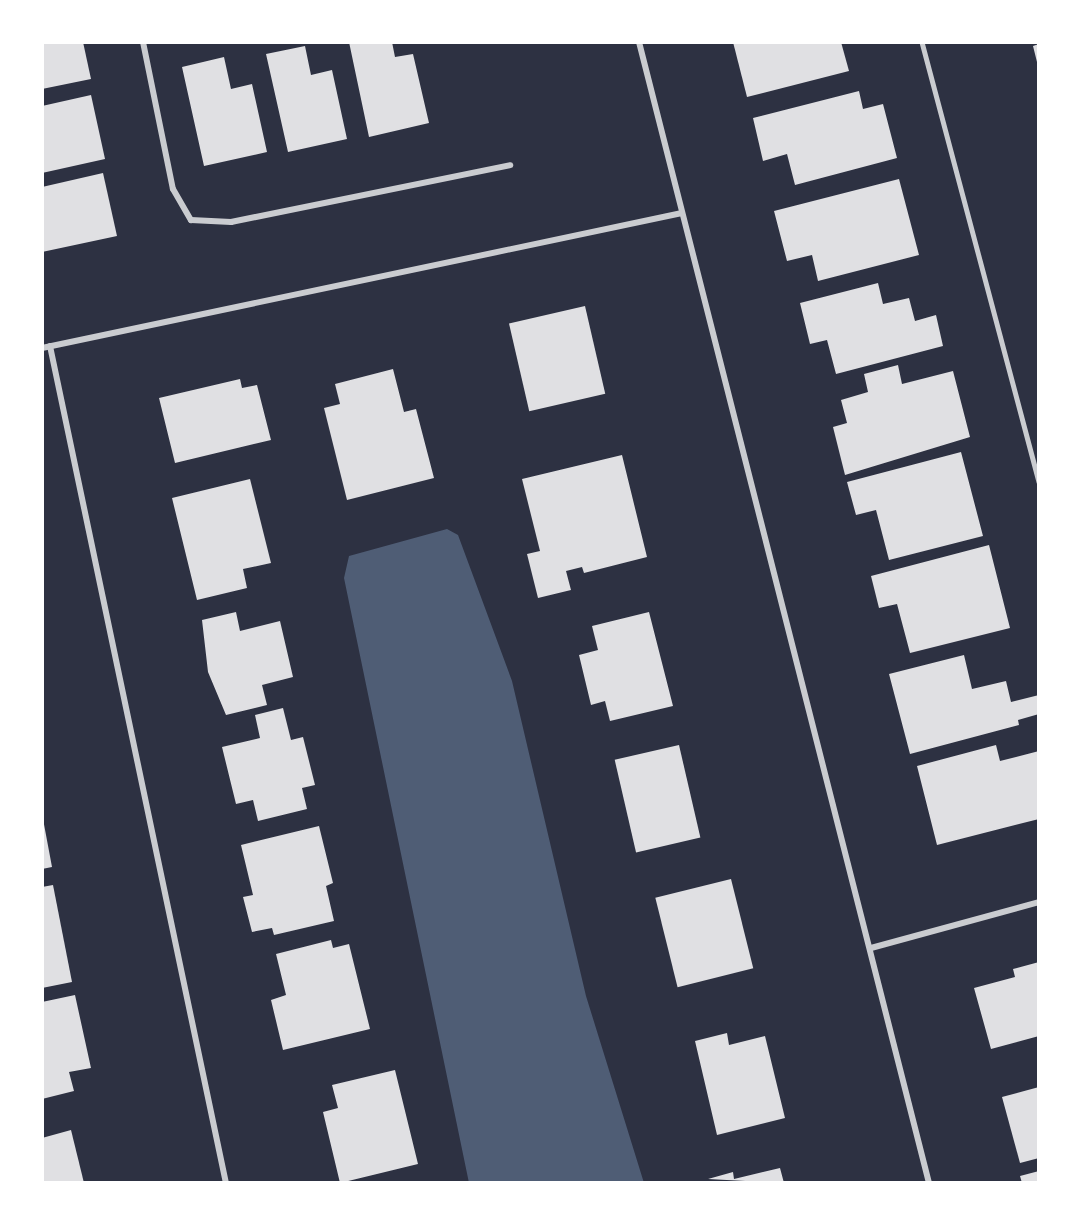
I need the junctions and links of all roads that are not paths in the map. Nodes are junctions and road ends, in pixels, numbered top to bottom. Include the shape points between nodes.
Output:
1 (143, 42) edge
2 (639, 42) edge
3 (922, 42) edge
4 (510, 165) dead end
5 (682, 213) junction
6 (50, 346) junction
7 (42, 348) edge
8 (1039, 482) edge
9 (1039, 902) edge
10 (871, 948) junction
11 (226, 1183) edge
12 (929, 1183) edge

1 - 4 street via 173,189 191,220 231,222
2 - 5 street
3 - 8 lane
5 - 6 street
5 - 10 street
6 - 7 street
6 - 11 street
9 - 10 street
10 - 12 street

